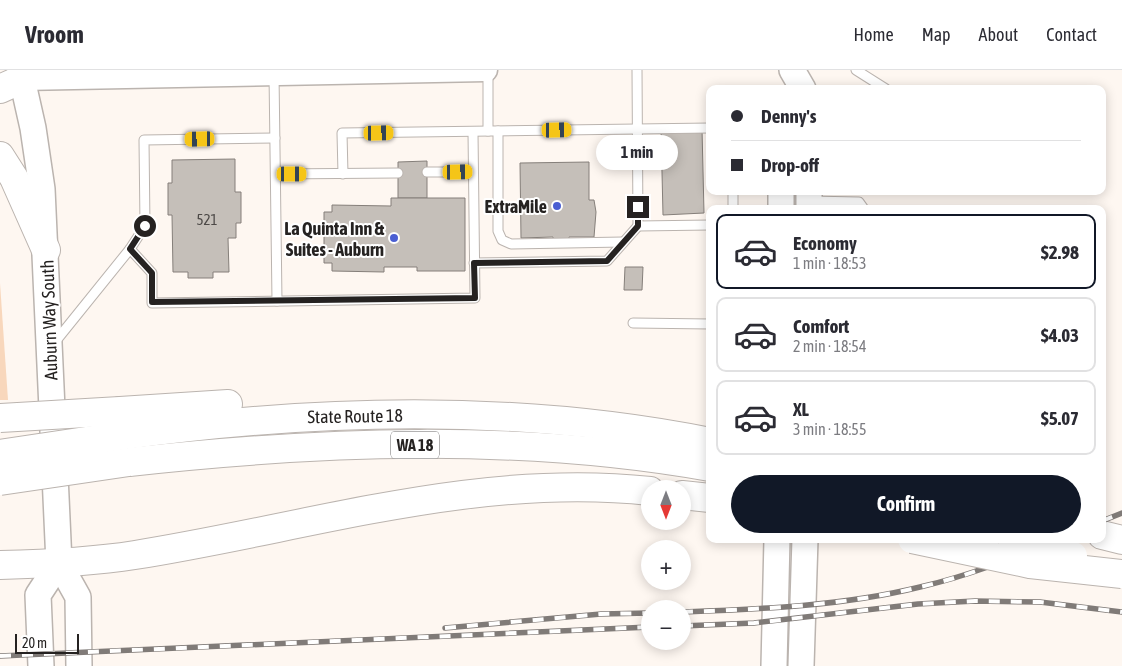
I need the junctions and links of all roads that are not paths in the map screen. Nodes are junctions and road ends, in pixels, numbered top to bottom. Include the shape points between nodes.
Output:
1 (450, 70) edge
2 (487, 70) edge
3 (637, 70) edge
4 (787, 70) edge
5 (792, 70) edge
6 (856, 70) edge
7 (274, 72) edge
8 (194, 73) edge
9 (11, 77) edge
10 (784, 85) edge
11 (801, 85) edge
12 (880, 85) edge
13 (706, 128) edge
14 (637, 129) junction
15 (493, 131) junction
16 (472, 132) junction
17 (275, 138) junction
18 (0, 156) edge
19 (427, 172) dead end
20 (473, 172) junction
21 (398, 173) dead end
22 (276, 174) junction
23 (343, 174) junction
24 (809, 200) edge
25 (862, 205) edge
26 (706, 225) edge
27 (638, 226) junction
28 (623, 242) junction
29 (130, 249) junction
30 (46, 250) junction
31 (474, 263) junction
32 (277, 301) junction
33 (633, 322) dead end
34 (706, 324) edge
35 (50, 348) junction
36 (0, 418) edge
37 (123, 423) junction
38 (0, 454) edge
39 (706, 454) edge
40 (0, 481) edge
41 (641, 490) edge
42 (1106, 536) edge
43 (1122, 540) edge
44 (777, 543) edge
45 (805, 543) edge
46 (931, 543) edge
47 (1025, 543) edge
48 (59, 563) junction
49 (0, 565) edge
50 (1122, 573) edge
51 (41, 666) edge
52 (79, 666) edge
53 (774, 666) edge
54 (801, 666) edge

1 - 2 street
1 - 7 street
2 - 15 lane
3 - 14 lane
4 - 10 main road
5 - 11 main road
6 - 12 lane
7 - 8 street
7 - 17 lane
8 - 9 street
9 - 30 main road, Auburn Way South via 33,128
13 - 14 lane
14 - 15 lane
14 - 27 lane
15 - 16 lane
15 - 28 lane via 498,231 502,240 511,244
16 - 20 lane
16 - 23 lane via 342,133
17 - 22 lane
17 - 29 lane via 144,140 145,226
18 - 30 highway via 14,178
19 - 20 lane
20 - 31 lane
21 - 23 lane
22 - 23 lane
22 - 32 lane
24 - 25 lane via 860,202
26 - 27 lane
27 - 28 lane
28 - 31 lane via 607,261
29 - 32 lane via 152,273 152,302
29 - 35 lane
30 - 35 main road, Auburn Way South
31 - 32 lane via 475,298
33 - 34 lane
35 - 48 main road, Auburn Way South
36 - 37 highway, bridge
37 - 38 highway, State Route 18 / WA 18, bridge
37 - 39 highway, State Route 18 / WA 18 via 228,423 333,416 548,421 610,427
39 - 40 highway, State Route 18 / WA 18, bridge via 422,445 256,450 129,462
41 - 48 highway via 574,486 455,496 136,555
42 - 43 highway
44 - 53 main road
45 - 54 main road
46 - 50 highway, bridge via 1030,564
47 - 50 highway, bridge
48 - 49 highway
48 - 51 main road via 38,595
48 - 52 main road, Auburn Way South via 78,597

